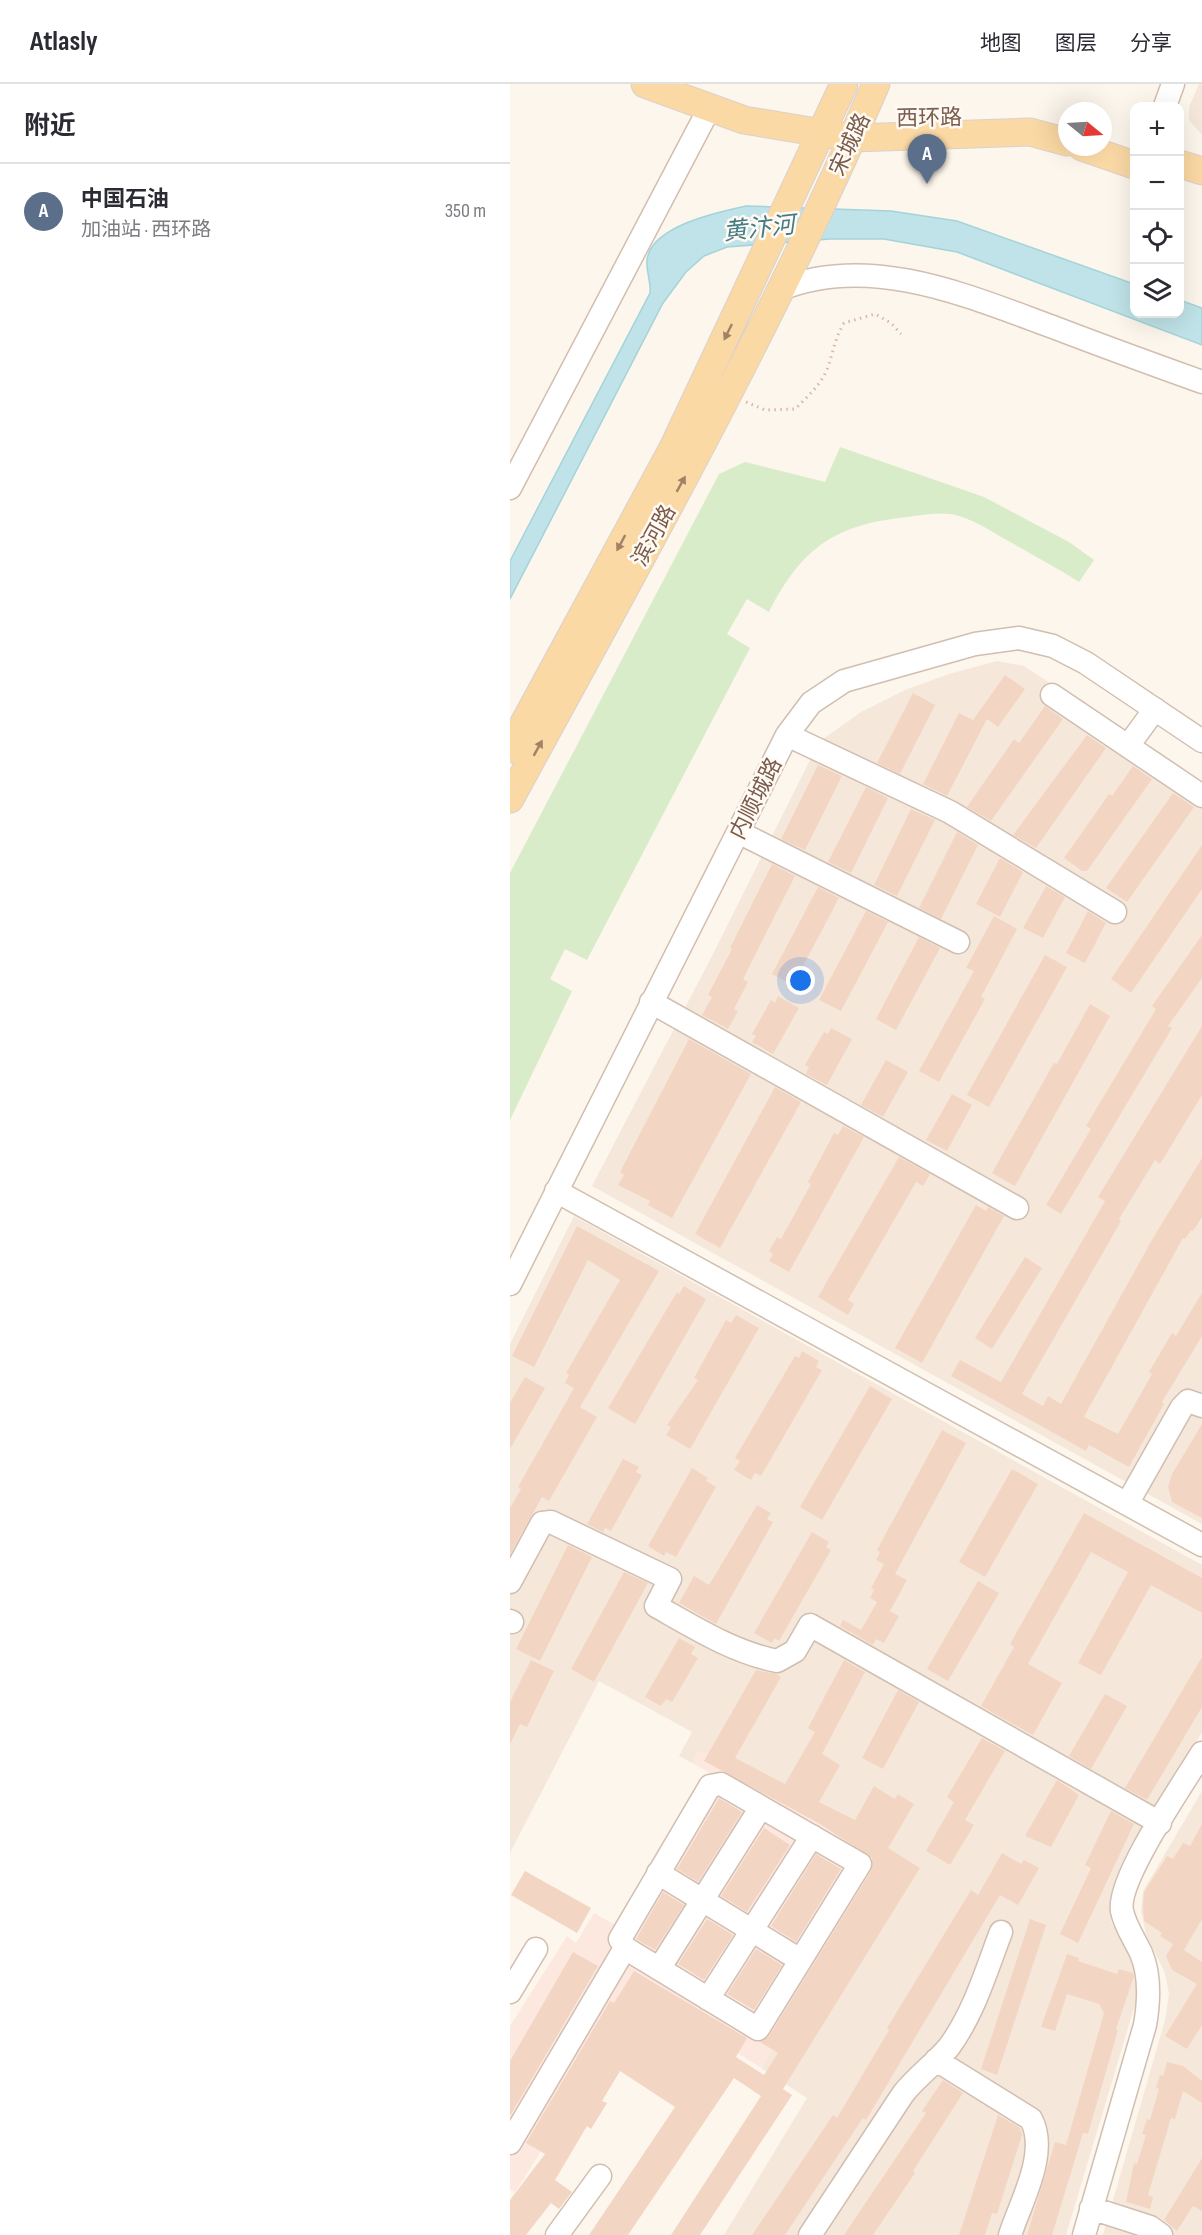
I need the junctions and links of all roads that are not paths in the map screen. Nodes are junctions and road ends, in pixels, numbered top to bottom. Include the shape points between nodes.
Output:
1 (645, 84) edge
2 (844, 84) edge
3 (876, 84) edge
4 (1173, 84) edge
5 (1166, 102) edge
6 (710, 107) junction
7 (1058, 123) edge
8 (857, 129) junction
9 (822, 131) junction
10 (1058, 140) edge
11 (1112, 140) edge
12 (1130, 147) edge
13 (1108, 156) edge
14 (1130, 164) edge
15 (1184, 166) edge
16 (1202, 171) edge
17 (1184, 182) edge
18 (1202, 188) edge
19 (754, 279) joint
20 (786, 279) junction
21 (1202, 382) edge
22 (510, 488) edge
23 (1052, 696) dead end
24 (1155, 709) junction
25 (787, 735) junction
26 (1202, 741) edge
27 (1128, 746) junction
28 (510, 748) edge
29 (1202, 796) edge
30 (510, 799) edge
31 (738, 832) junction
32 (1114, 912) dead end
33 (958, 942) dead end
34 (651, 1002) junction
35 (556, 1191) junction
36 (1017, 1208) dead end
37 (510, 1284) edge
38 (1202, 1406) edge
39 (1126, 1504) junction
40 (1202, 1545) edge
41 (510, 1582) edge
42 (1202, 1753) edge
43 (761, 1807) junction
44 (1160, 1823) junction
45 (812, 1836) junction
46 (658, 1873) junction
47 (702, 1900) junction
48 (752, 1930) junction
49 (1001, 1932) dead end
50 (625, 1948) junction
51 (536, 1949) dead end
52 (800, 1960) junction
53 (659, 1969) junction
54 (510, 1992) edge
55 (708, 1999) junction
56 (936, 2060) junction
57 (510, 2143) edge
58 (600, 2176) dead end
59 (1092, 2208) junction
60 (557, 2235) edge
61 (810, 2235) edge
62 (1010, 2235) edge
63 (1084, 2235) edge
64 (1161, 2235) edge

1 - 6 main road, 西环路
2 - 9 main road, 宋城路
3 - 8 main road, 宋城路
4 - 5 street
6 - 9 main road, 西环路 via 744,120
6 - 22 street
7 - 8 main road, 西环路 via 1006,115
8 - 9 main road, 西环路
8 - 10 main road, 西环路 via 1030,132
8 - 20 main road, 宋城路
9 - 19 main road, 宋城路
11 - 12 main road
13 - 14 main road
15 - 16 main road
17 - 18 main road
19 -> 28 main road, 滨河路 via 673,448
20 - 21 street via 868,276 930,285
30 -> 20 main road, 滨河路
23 - 27 street
24 - 25 street, 内顺城路 via 1067,653 1019,638 975,644 844,681 811,703
24 - 26 street, 内顺城路
24 - 27 street
25 - 31 street, 内顺城路
25 - 32 street via 950,812
27 - 29 street
31 - 33 street
31 - 34 street, 内顺城路
34 - 35 street, 内顺城路
34 - 36 street
35 - 37 street, 内顺城路
35 - 39 street
38 - 39 street via 1188,1401 1182,1407
39 - 40 street
41 - 44 street via 542,1523 551,1522 670,1579 656,1606 708,1636 777,1661 795,1652 810,1625
42 - 44 street
43 - 45 street
43 - 46 street via 721,1784 712,1784
43 - 47 street
44 - 59 street via 1134,1866 1123,1899 1124,1918 1143,1957 1149,2002
45 - 48 street
45 - 52 street via 860,1864
46 - 47 street
46 - 50 street via 620,1939
47 - 48 street
47 - 53 street
48 - 52 street
48 - 55 street
49 - 56 street via 961,2029
50 - 53 street
50 - 57 street
51 - 54 street
52 - 55 street via 758,2029
53 - 55 street
56 - 61 street via 903,2094
56 - 62 street via 1031,2119 1035,2127 1039,2145
58 - 60 street
59 - 63 street
59 - 64 street via 1150,2227

